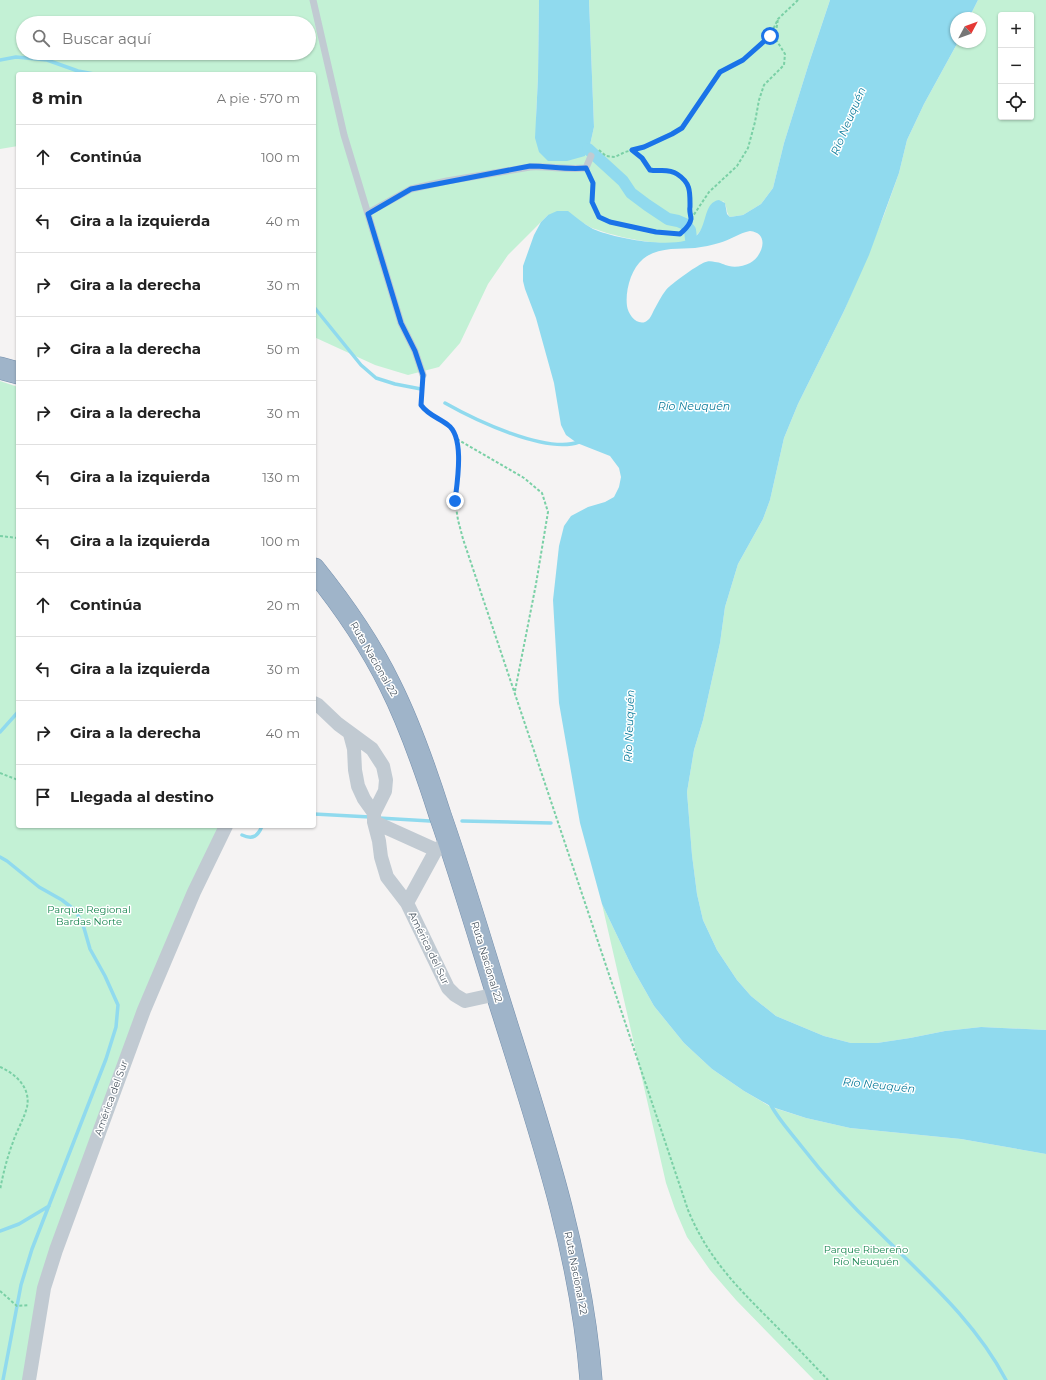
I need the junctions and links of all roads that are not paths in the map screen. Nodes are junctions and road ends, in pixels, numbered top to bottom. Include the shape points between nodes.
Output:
1 (313, 0) edge
2 (591, 156) dead end
3 (368, 214) junction
4 (0, 368) edge
5 (16, 372) edge
6 (423, 375) road end
7 (316, 572) edge
8 (316, 704) edge
9 (350, 734) junction
10 (374, 818) junction
11 (225, 828) edge
12 (443, 846) junction
13 (407, 903) junction
14 (497, 994) junction
15 (29, 1380) edge
16 (591, 1380) edge

1 - 3 lane via 344,135
2 - 3 lane via 586,168 530,166 411,189
3 - 6 lane via 401,323
4 - 5 highway
7 - 12 highway, Ruta Nacional 22 via 343,606 390,685 419,749
8 - 9 street
9 - 10 street, América del Sur via 358,786
9 - 10 street via 372,749 383,766 385,791
10 - 12 street
10 - 13 street, América del Sur via 387,877
11 - 15 street, América del Sur via 194,892 144,1010 56,1250 44,1288
12 - 13 street, América del Sur
12 - 14 highway, Ruta Nacional 22
13 - 14 street, América del Sur via 448,988 465,1001
14 - 16 highway, Ruta Nacional 22 via 572,1248 583,1302

